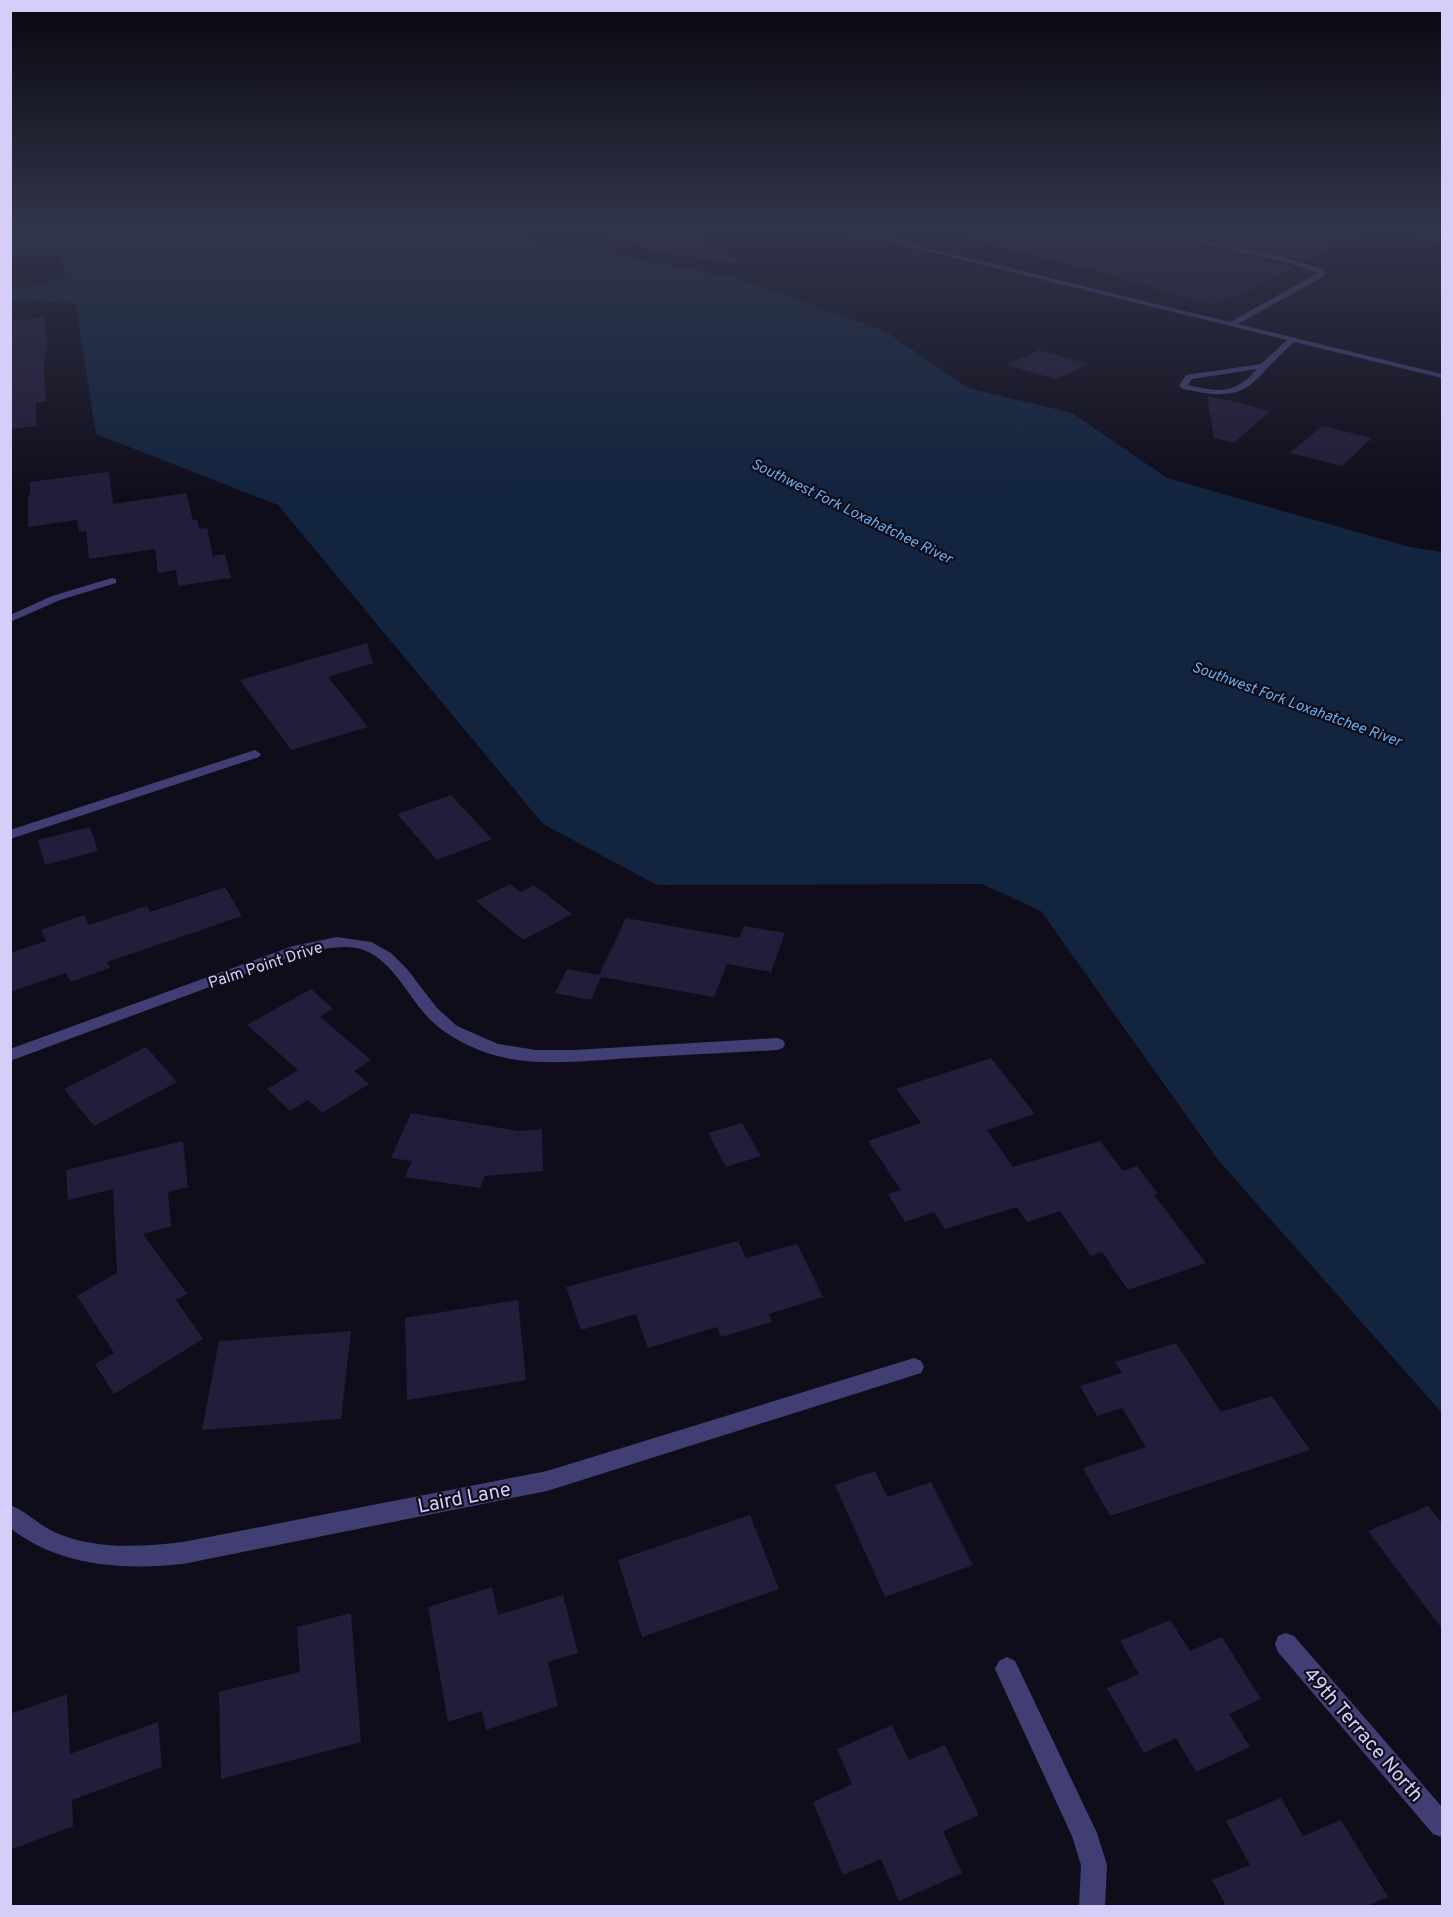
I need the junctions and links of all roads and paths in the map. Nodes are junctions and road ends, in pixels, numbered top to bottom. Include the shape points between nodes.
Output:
1 (1191, 315) edge
2 (1247, 315) edge
3 (1230, 325) junction
4 (1293, 340) junction
5 (1263, 366) junction
6 (1443, 376) edge
7 (112, 581) dead end
8 (10, 619) edge
9 (255, 754) dead end
10 (10, 835) edge
11 (777, 1044) dead end
12 (10, 1055) edge
13 (914, 1366) dead end
14 (10, 1515) edge
15 (1286, 1644) dead end
16 (1007, 1669) dead end
17 (1443, 1825) edge
18 (1092, 1906) edge

1 - 3 street
2 - 3 street
3 - 4 street
4 - 5 street
4 - 6 street
5 - 5 street via 1241,390 1211,392 1183,386 1189,377
7 - 8 street via 56,598
9 - 10 street
11 - 12 street, Palm Point Drive via 546,1057 497,1050 465,1038 440,1021 393,960 380,950 341,942 298,949
13 - 14 street, Laird Lane via 547,1481 183,1553 142,1557 92,1554 41,1536
15 - 17 street, 49th Terrace North
16 - 18 street via 1084,1833 1094,1865

